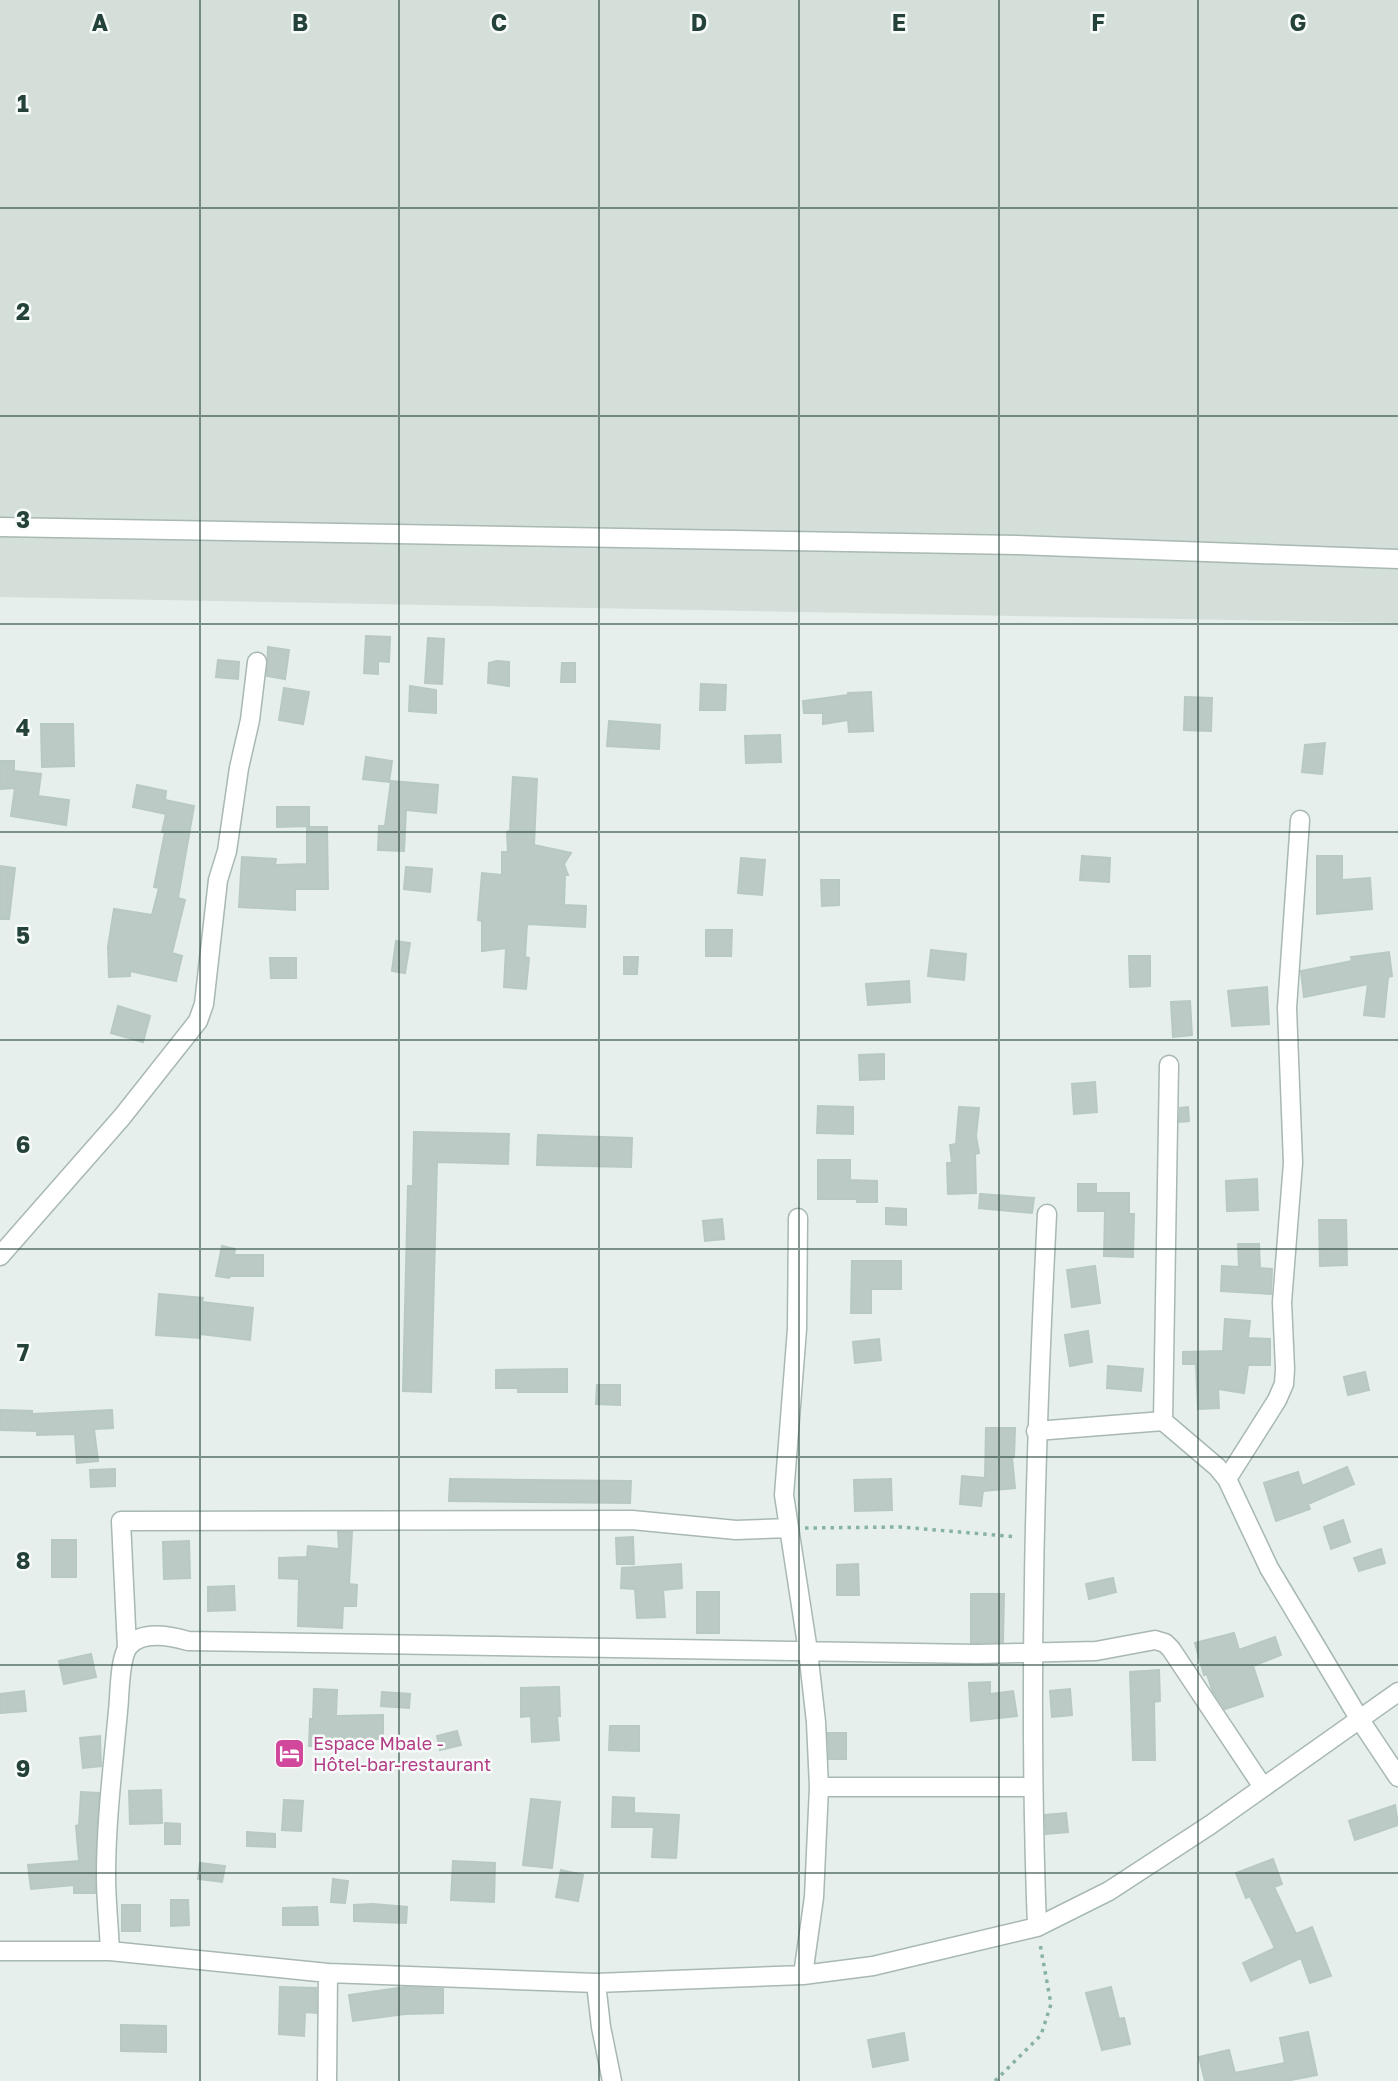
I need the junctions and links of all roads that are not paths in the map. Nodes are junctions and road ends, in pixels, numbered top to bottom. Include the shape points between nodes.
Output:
1 (0, 527) edge
2 (1398, 559) edge
3 (257, 662) dead end
4 (1300, 820) dead end
5 (1169, 1065) dead end
6 (1047, 1214) dead end
7 (798, 1219) dead end
8 (0, 1256) edge
9 (1163, 1421) junction
10 (1037, 1430) junction
11 (1227, 1479) junction
12 (789, 1528) junction
13 (127, 1648) junction
14 (808, 1651) junction
15 (1035, 1653) junction
16 (1398, 1692) edge
17 (1360, 1720) junction
18 (1398, 1777) edge
19 (819, 1787) junction
20 (1032, 1787) junction
21 (1264, 1787) junction
22 (1037, 1927) junction
23 (0, 1951) edge
24 (110, 1951) junction
25 (328, 1973) junction
26 (803, 1975) junction
27 (596, 1983) junction
28 (327, 2081) edge
29 (612, 2081) edge

1 - 2 street via 1017,545
3 - 8 street via 198,1021 122,1117
4 - 11 street via 1287,1008 1293,1163 1282,1302 1284,1384
5 - 9 street
6 - 10 street
7 - 12 street via 797,1329 784,1495
9 - 10 street
9 - 11 street
10 - 15 street
11 - 17 street via 1269,1568
12 - 13 street via 736,1530 632,1520 121,1521
12 - 14 street
13 - 14 street via 139,1638 156,1636 202,1641
13 - 24 street via 109,1810
14 - 15 street
14 - 19 street
15 - 20 street
15 - 21 street via 1096,1651 1155,1640 1165,1643
16 - 17 street
17 - 18 street
17 - 21 street
19 - 20 street
19 - 26 street via 814,1897
20 - 22 street
21 - 22 street via 1109,1891
22 - 26 street via 873,1966
23 - 24 street
24 - 25 street
25 - 27 street
25 - 28 street
26 - 27 street
27 - 29 street

